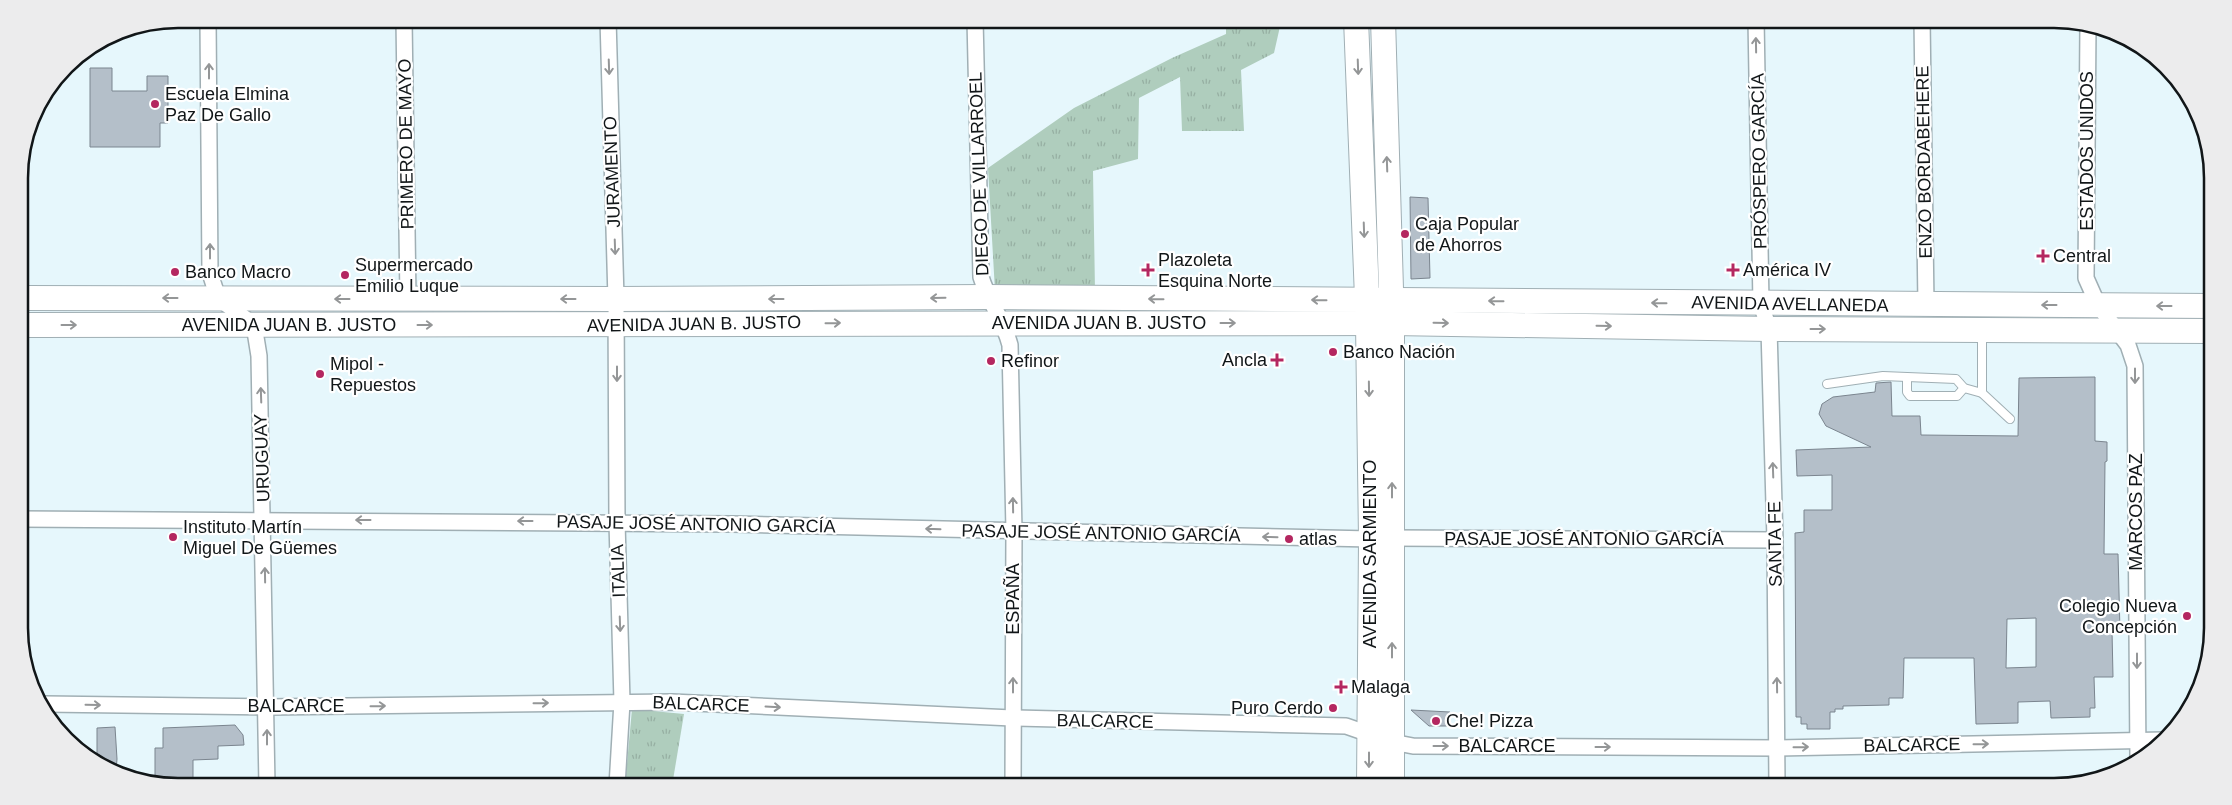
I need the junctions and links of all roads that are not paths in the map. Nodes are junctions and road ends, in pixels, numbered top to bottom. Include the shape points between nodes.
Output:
1 (1356, 27) edge
2 (1382, 27) edge
3 (1756, 27) edge
4 (1922, 27) edge
5 (208, 28) edge
6 (404, 28) edge
7 (608, 28) edge
8 (975, 28) edge
9 (2088, 31) edge
10 (987, 297) junction
11 (28, 298) edge
12 (218, 298) junction
13 (408, 299) junction
14 (616, 299) junction
15 (1762, 304) junction
16 (2098, 305) junction
17 (1926, 306) junction
18 (2204, 306) edge
19 (1392, 311) junction
20 (1368, 312) junction
21 (1004, 323) junction
22 (28, 325) edge
23 (254, 325) junction
24 (617, 326) junction
25 (1769, 329) junction
26 (1982, 330) junction
27 (2119, 331) junction
28 (2204, 331) edge
29 (1907, 378) junction
30 (1827, 384) dead end
31 (1964, 388) junction
32 (1982, 393) junction
33 (2010, 419) dead end
34 (28, 519) edge
35 (264, 519) junction
36 (617, 522) junction
37 (1014, 531) junction
38 (1382, 539) junction
39 (1775, 540) junction
40 (622, 702) junction
41 (49, 704) edge
42 (267, 707) junction
43 (1012, 718) junction
44 (1369, 734) junction
45 (2154, 740) edge
46 (2138, 741) junction
47 (1392, 742) junction
48 (1777, 748) junction
49 (2138, 752) edge
50 (1369, 777) edge
51 (1392, 777) edge
52 (1777, 777) edge
53 (267, 778) edge
54 (617, 778) edge
55 (1013, 778) edge

1 -> 20 main road, AVENIDA SARMIENTO
19 -> 2 main road, AVENIDA SARMIENTO
15 -> 3 street, PRÓSPERO GARCÍA
4 - 17 street, ENZO BORDABEHERE
12 -> 5 street via 210,274
6 - 13 street, PRIMERO DE MAYO
7 -> 14 street, JURAMENTO
8 - 10 street, DIEGO DE VILLARROEL via 981,277
9 - 16 street, ESTADOS UNIDOS via 2086,278
10 -> 14 main road, AVENIDA JUAN B. JUSTO
20 -> 10 main road, AVENIDA JUAN B. JUSTO
10 - 21 street, DIEGO DE VILLARROEL
12 -> 11 main road, AVENIDA JUAN B. JUSTO
13 -> 12 main road, AVENIDA JUAN B. JUSTO
12 - 23 street
14 -> 13 main road, AVENIDA JUAN B. JUSTO
14 - 24 street, JURAMENTO
15 - 17 main road, AVENIDA AVELLANEDA
15 -> 19 main road, AVENIDA AVELLANEDA
15 - 25 street, SANTA FE
16 -> 17 main road, AVENIDA AVELLANEDA
18 -> 16 main road, AVENIDA AVELLANEDA
16 - 27 street, MARCOS PAZ
19 - 20 main road, AVENIDA AVELLANEDA
19 -> 25 main road, AVENIDA AVELLANEDA
38 -> 19 main road, AVENIDA SARMIENTO
21 -> 20 main road, AVENIDA JUAN B. JUSTO
20 -> 38 main road, AVENIDA SARMIENTO
24 -> 21 main road, AVENIDA JUAN B. JUSTO
37 -> 21 street, ESPAÑA via 1010,345
22 -> 23 main road, AVENIDA JUAN B. JUSTO
23 -> 24 main road, AVENIDA JUAN B. JUSTO
35 -> 23 street, URUGUAY via 259,356
24 -> 36 street, ITALIA
25 -> 26 main road, AVENIDA AVELLANEDA
39 -> 25 street, SANTA FE
26 - 27 main road, AVENIDA AVELLANEDA
26 - 32 lane
27 - 28 main road, AVENIDA AVELLANEDA
27 -> 46 street, MARCOS PAZ via 2135,366
29 - 30 lane via 1883,376
29 - 31 lane via 1956,380
29 - 31 lane via 1910,396 1957,396
31 - 32 lane
32 - 33 lane
34 - 35 street, PASAJE JOSÉ ANTONIO GARCÍA
36 -> 35 street, PASAJE JOSÉ ANTONIO GARCÍA
42 -> 35 street, URUGUAY
37 -> 36 street, PASAJE JOSÉ ANTONIO GARCÍA
36 -> 40 street, ITALIA
38 -> 37 street, PASAJE JOSÉ ANTONIO GARCÍA
43 -> 37 street, ESPAÑA
38 - 39 street, PASAJE JOSÉ ANTONIO GARCÍA
38 - 44 main road, AVENIDA SARMIENTO
47 -> 38 main road, AVENIDA SARMIENTO
48 -> 39 street, SANTA FE
42 -> 40 street, BALCARCE
40 -> 43 street, BALCARCE
40 - 54 street, ITALIA
41 -> 42 street, BALCARCE
53 -> 42 street, URUGUAY
43 - 44 street, BALCARCE via 1346,726
43 - 55 street, ESPAÑA
44 - 47 street, BALCARCE
44 -> 50 main road, AVENIDA SARMIENTO
45 - 46 street, BALCARCE
48 -> 46 street, BALCARCE
46 - 49 street, MARCOS PAZ
47 -> 48 street, BALCARCE via 1413,746
47 - 51 main road, AVENIDA SARMIENTO
48 - 52 street, SANTA FE

